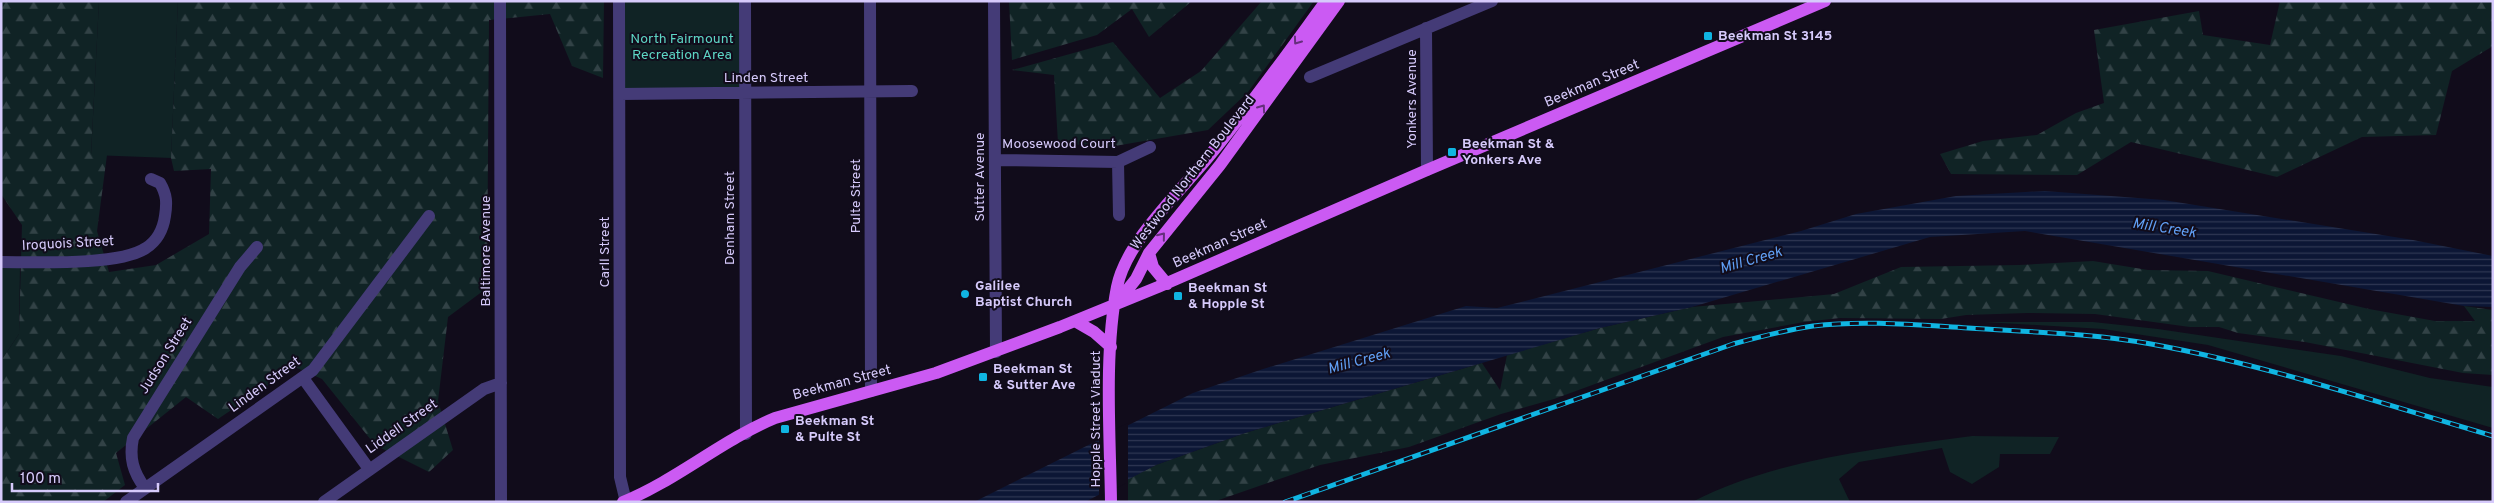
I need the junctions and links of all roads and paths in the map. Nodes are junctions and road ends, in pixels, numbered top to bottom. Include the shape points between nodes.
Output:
1 (500, 1) edge
2 (619, 1) edge
3 (745, 1) edge
4 (870, 1) edge
5 (994, 1) edge
6 (1326, 1) edge
7 (1339, 1) edge
8 (1492, 1) edge
9 (1825, 1) edge
10 (1426, 28) junction
11 (1310, 77) dead end
12 (912, 91) dead end
13 (870, 92) junction
14 (745, 93) junction
15 (620, 94) junction
16 (1150, 147) dead end
17 (995, 160) junction
18 (1118, 162) junction
19 (1427, 170) junction
20 (150, 179) dead end
21 (1119, 215) dead end
22 (429, 216) dead end
23 (257, 247) dead end
24 (1149, 253) junction
25 (1, 262) edge
26 (1167, 284) junction
27 (1116, 305) junction
28 (1075, 321) junction
29 (1109, 341) junction
30 (996, 352) junction
31 (303, 378) junction
32 (501, 383) junction
33 (872, 391) junction
34 (746, 434) junction
35 (369, 469) junction
36 (145, 488) junction
37 (625, 501) edge
38 (126, 502) edge
39 (324, 502) edge
40 (501, 502) edge
41 (1111, 502) edge

1 - 32 street, Baltimore Avenue
2 - 15 street, Carll Street
3 - 14 street, Denham Street
4 - 13 street, Pulte Street
5 - 17 street, Sutter Avenue
6 -> 27 main road, Westwood Northern Boulevard via 1263,89 1156,217 1125,266 1117,286
24 -> 7 main road, Westwood Northern Boulevard via 1226,157
8 - 10 street
9 - 19 main road, Beekman Street
10 - 11 street
10 - 19 street, Yonkers Avenue
12 - 13 street, Linden Street
13 - 14 street, Linden Street
13 - 33 street, Pulte Street
14 - 15 street, Linden Street
14 - 34 street, Denham Street
15 - 37 street, Carll Street via 620,477
16 - 18 street, Moosewood Court
17 - 18 street, Moosewood Court
17 - 30 street, Sutter Avenue
18 - 21 street
19 - 26 main road, Beekman Street
20 - 25 street, Iroquois Street via 160,183 165,191 164,226 154,241 136,253 92,260
22 - 31 street, Linden Street via 313,370
23 - 36 street, Judson Street via 240,267 133,438 132,465
24 - 26 main road via 1153,267
24 - 27 main road, Westwood Northern Boulevard via 1136,279
26 - 27 main road, Beekman Street
27 - 28 main road, Beekman Street
27 - 29 main road, Hopple Street Viaduct
28 - 29 main road
28 - 30 main road, Beekman Street
29 - 41 main road, Hopple Street Viaduct
30 - 33 main road, Beekman Street
31 - 35 street
31 - 36 street, Linden Street
32 - 35 street, Liddell Street via 484,389
32 - 40 street, Baltimore Avenue
33 - 34 main road, Beekman Street via 790,412 760,424
34 - 37 main road, Beekman Street
35 - 39 street, Liddell Street
36 - 38 street, Linden Street

